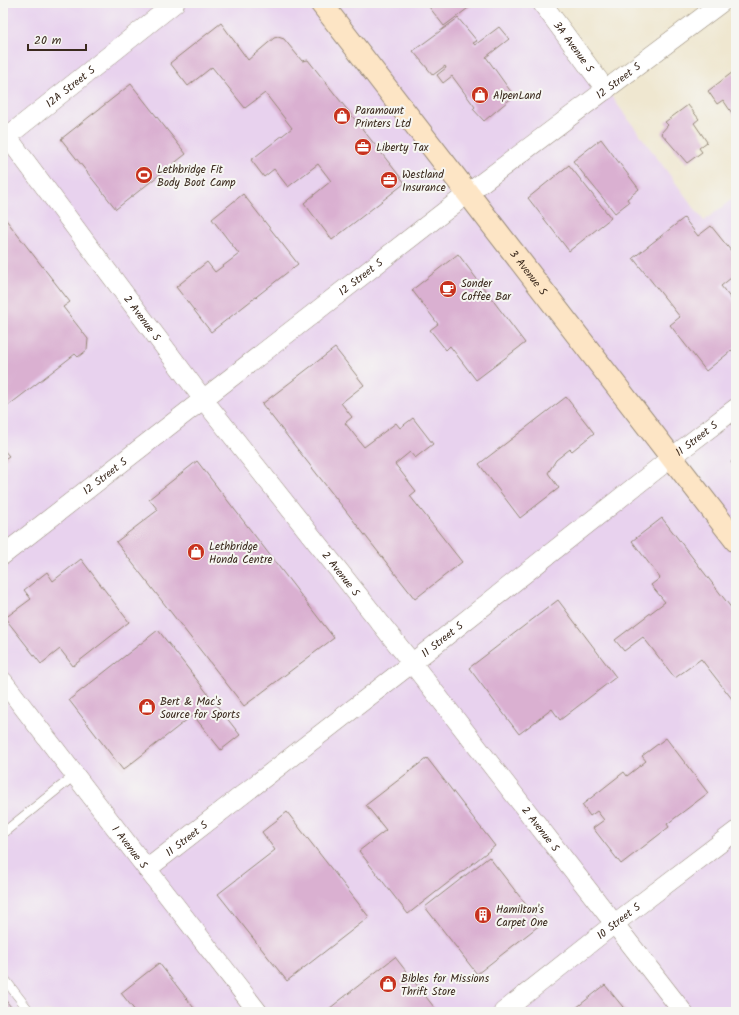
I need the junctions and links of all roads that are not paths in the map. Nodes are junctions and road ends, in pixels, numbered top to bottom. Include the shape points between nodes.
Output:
1 (174, 3) edge
2 (321, 3) edge
3 (542, 3) edge
4 (721, 3) edge
5 (606, 90) junction
6 (4, 136) edge
7 (467, 194) junction
8 (203, 399) junction
9 (736, 408) edge
10 (672, 457) junction
11 (736, 541) edge
12 (3, 555) edge
13 (412, 663) junction
14 (3, 681) edge
15 (75, 775) junction
16 (736, 831) edge
17 (3, 833) edge
18 (147, 869) junction
19 (614, 924) junction
20 (3, 977) edge
21 (30, 1012) edge
22 (258, 1012) edge
23 (502, 1012) edge
24 (683, 1012) edge

1 - 6 street, 12A Street S
2 - 7 main road, 3 Avenue S
3 - 5 street, 3A Avenue S
4 - 5 street, 12 Street S
5 - 7 street, 12 Street S
6 - 8 street, 2 Avenue S
7 - 8 street, 12 Street S
7 - 10 main road, 3 Avenue S
8 - 12 street, 12 Street S
8 - 13 street, 2 Avenue S
9 - 10 street, 11 Street S
10 - 11 main road, 3 Avenue S
10 - 13 street, 11 Street S
13 - 18 street, 11 Street S
13 - 19 street, 2 Avenue S
14 - 15 street, 1 Avenue S
15 - 17 lane
15 - 18 street, 1 Avenue S
16 - 19 street, 10 Street S
18 - 22 street, 1 Avenue S
19 - 23 street, 10 Street S
19 - 24 street, 2 Avenue S
20 - 21 lane

